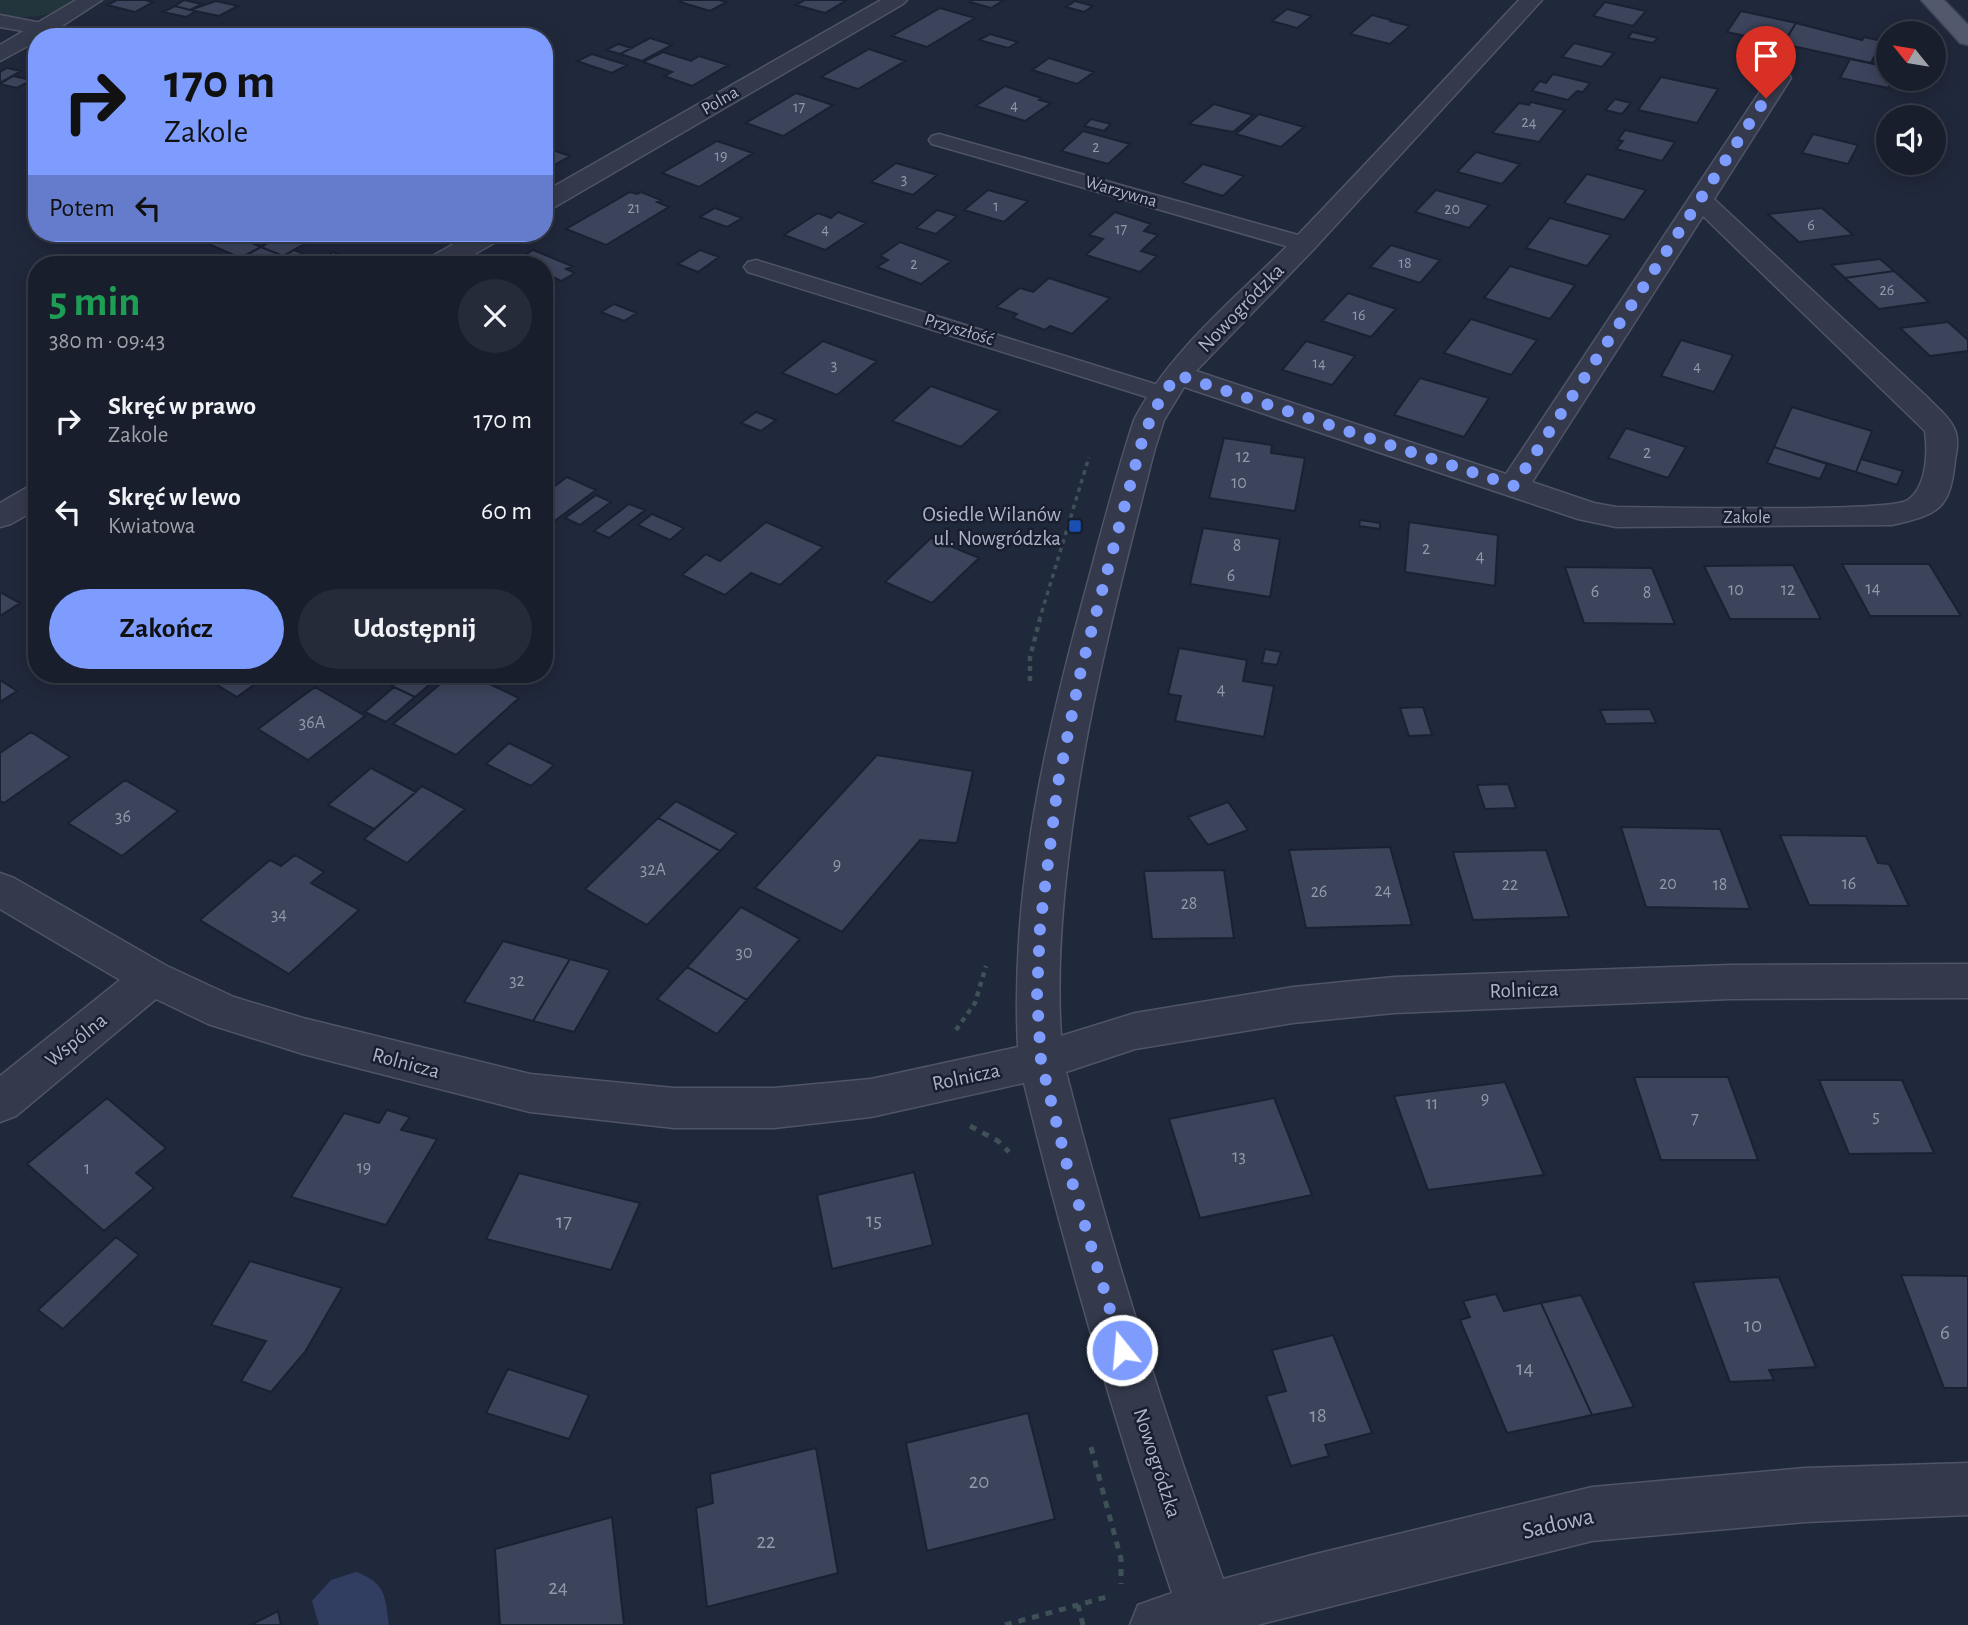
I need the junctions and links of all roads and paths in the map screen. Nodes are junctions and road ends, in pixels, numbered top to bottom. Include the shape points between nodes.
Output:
1 (91, 0) edge
2 (895, 0) edge
3 (1531, 0) edge
4 (1932, 0) edge
5 (0, 21) edge
6 (39, 28) edge
7 (47, 28) edge
8 (28, 38) edge
9 (1968, 38) edge
10 (2, 52) edge
11 (1780, 78) dead end
12 (939, 140) dead end
13 (553, 198) edge
14 (1700, 200) junction
15 (476, 242) edge
16 (1304, 243) junction
17 (452, 256) edge
18 (756, 267) dead end
19 (1170, 384) junction
20 (1514, 486) junction
21 (28, 500) edge
22 (0, 517) edge
23 (0, 889) edge
24 (152, 978) junction
25 (1968, 981) edge
26 (1041, 1061) junction
27 (0, 1102) edge
28 (959, 1119) dead end
29 (1014, 1164) dead end
30 (1090, 1441) dead end
31 (1968, 1489) edge
32 (1078, 1605) junction
33 (1209, 1619) edge
34 (1005, 1625) edge
35 (1083, 1625) edge
36 (1158, 1625) edge

1 - 7 street
2 - 13 street, Polna
3 - 16 street, Nowogródzka
4 - 9 main road
5 - 6 lane
8 - 10 street
11 - 14 street
12 - 16 lane, Warzywna
14 - 20 street
14 - 20 street, Zakole via 1940,429 1936,491 1917,509 1892,515 1646,518 1589,512
15 - 17 street
16 - 19 street, Nowogródzka
18 - 19 lane, Przyszłość
19 - 20 street, Zakole
19 - 26 street, Nowogródzka via 1149,420 1133,474 1081,670 1058,783 1040,927 1037,996
21 - 22 street
23 - 24 street, Rolnicza
24 - 26 street, Rolnicza via 223,1011 303,1036 471,1080 587,1100 700,1109 774,1108 871,1098
24 - 27 street, Wspólna
25 - 26 street, Rolnicza via 1730,982 1394,995 1135,1031
26 - 33 street, Nowogródzka via 1067,1165 1158,1469
28 - 29 path via 998,1141 1010,1152
30 - 32 path via 1121,1559 1121,1584 1111,1596
31 - 33 street, Sadowa via 1805,1495 1592,1514 1316,1581
32 - 34 path
32 - 35 path
33 - 36 street, Sadowa

